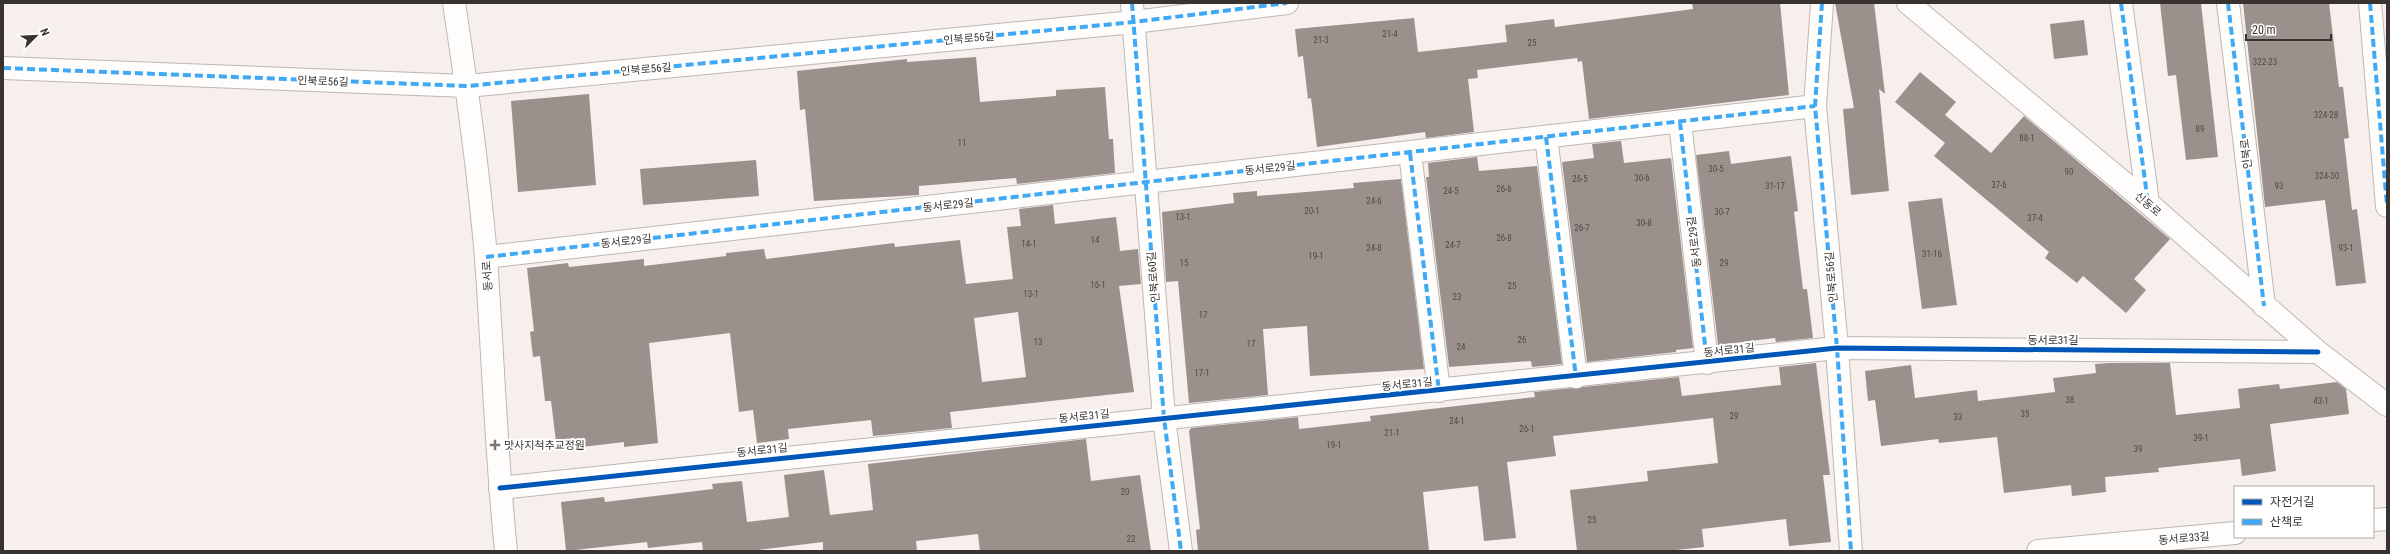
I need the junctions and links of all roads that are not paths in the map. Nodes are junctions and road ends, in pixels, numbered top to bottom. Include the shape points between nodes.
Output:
1 (454, 3) edge
2 (1287, 3) edge
3 (1822, 3) edge
4 (1908, 3) edge
5 (2121, 3) edge
6 (2228, 3) edge
7 (2370, 3) edge
8 (1133, 13) edge
9 (3, 68) edge
10 (467, 86) junction
11 (1815, 106) junction
12 (1680, 122) junction
13 (1546, 137) junction
14 (1410, 152) junction
15 (1146, 182) junction
16 (2148, 203) junction
17 (2387, 206) edge
18 (486, 257) junction
19 (2264, 306) junction
20 (1837, 348) junction
21 (2318, 352) junction
22 (1708, 363) junction
23 (1576, 377) junction
24 (1439, 391) junction
25 (2387, 405) edge
26 (1164, 418) junction
27 (500, 488) junction
28 (2387, 519) edge
29 (2374, 520) edge
30 (2234, 533) edge
31 (506, 551) edge
32 (1181, 551) edge
33 (1851, 551) edge
34 (2038, 551) edge

1 - 10 street, 동서로
2 - 8 street, 인북로56길
3 - 11 street, 인북로56길
4 - 16 street, 신동로
5 - 16 street
6 - 19 street, 인북로
7 - 17 street
8 - 10 street, 인북로56길
8 - 15 street, 인북로60길
9 - 10 street, 인북로56길
10 - 18 street, 동서로
11 - 12 street, 동서로29길
11 - 20 street, 인북로56길
12 - 13 street, 동서로29길
12 - 22 street, 동서로29길
13 - 14 street, 동서로29길
13 - 23 street
14 - 15 street, 동서로29길
14 - 24 street
15 - 18 street, 동서로29길
15 - 26 street, 인북로60길
16 - 19 street, 신동로
18 - 27 street, 동서로
19 - 21 street, 신동로
20 - 21 street, 동서로31길
20 - 22 street, 동서로31길
20 - 33 street, 인북로56길
21 - 25 street, 신동로
22 - 23 street, 동서로31길
23 - 24 street, 동서로31길
24 - 26 street, 동서로31길
26 - 27 street, 동서로31길
26 - 32 street, 인북로60길
27 - 31 street, 동서로
28 - 29 street
30 - 34 street, 동서로33길

